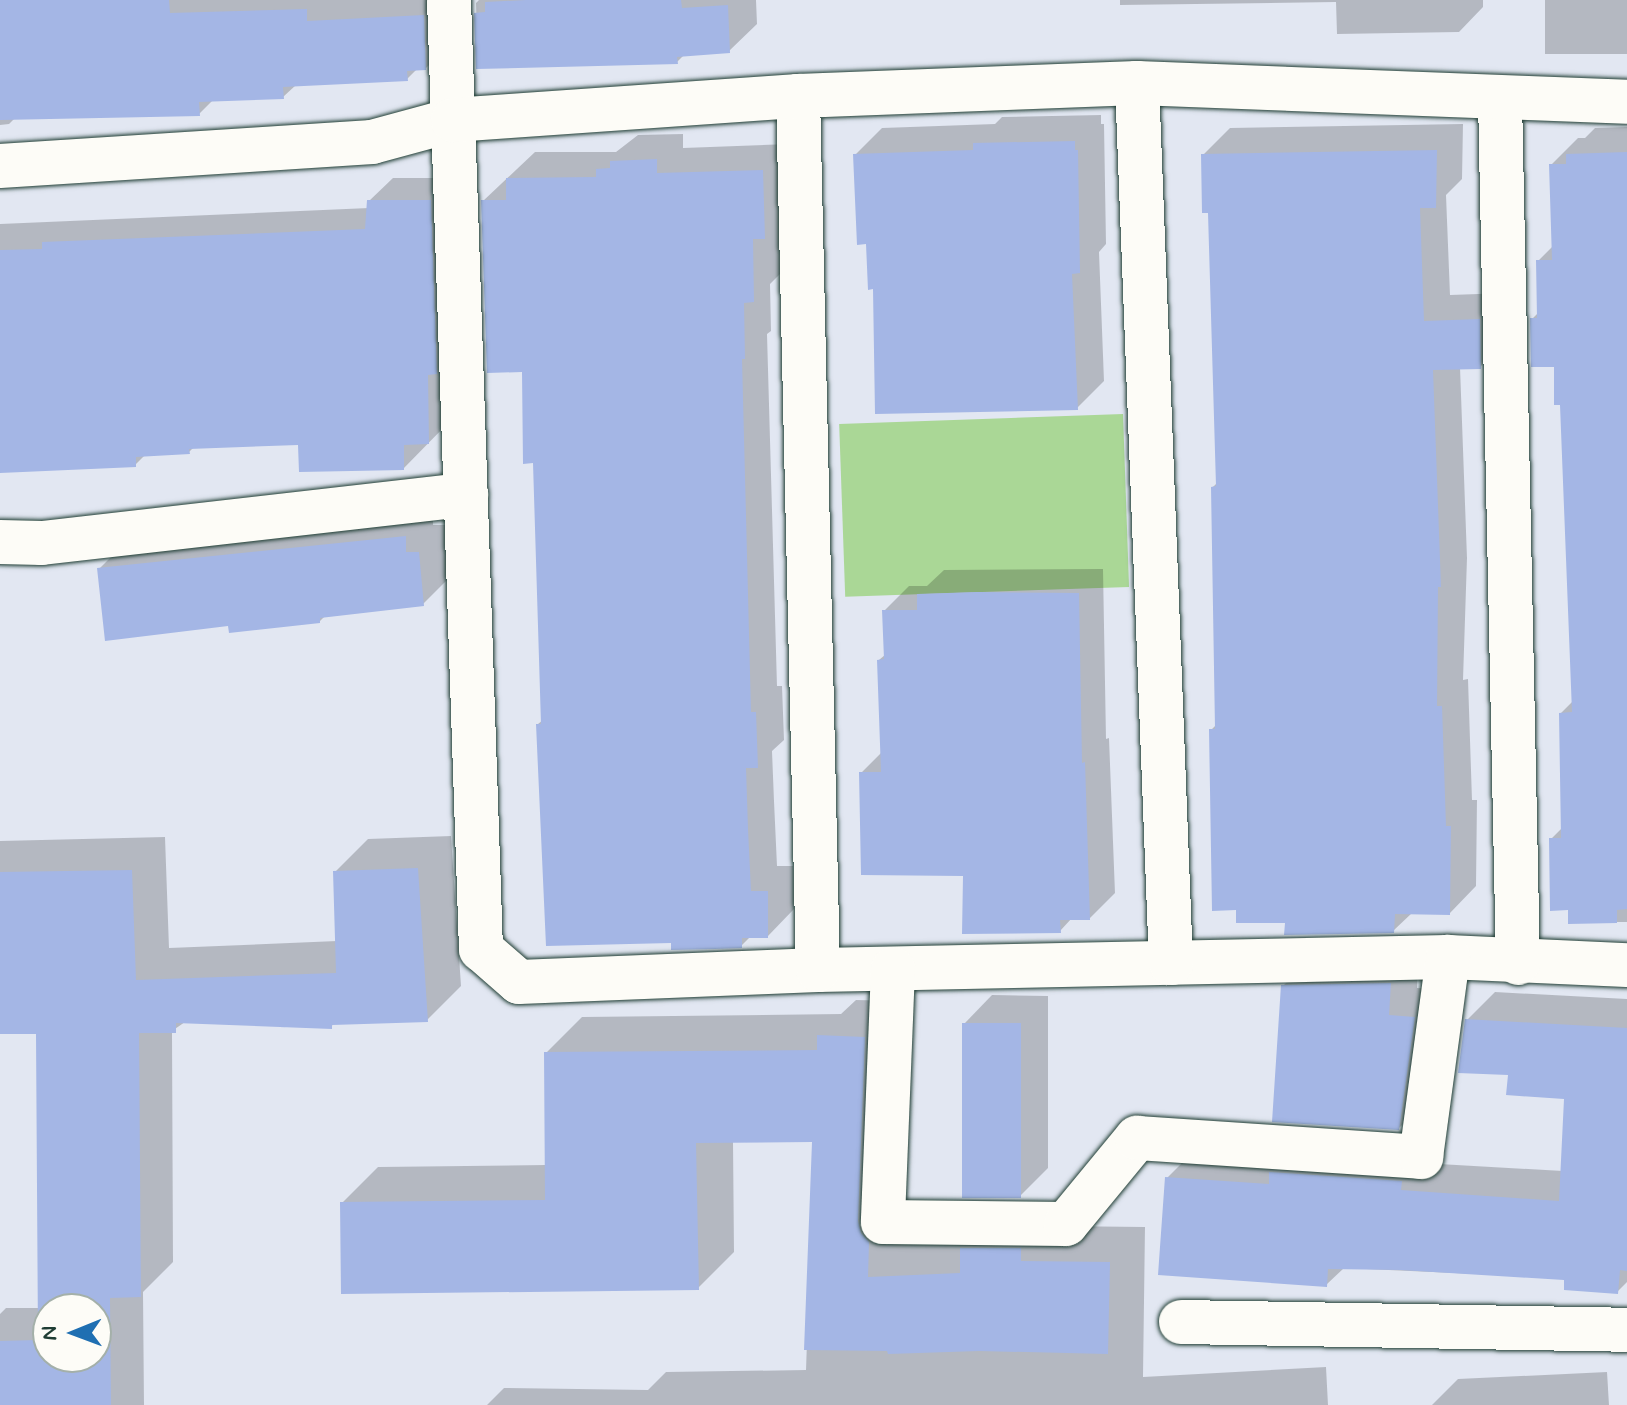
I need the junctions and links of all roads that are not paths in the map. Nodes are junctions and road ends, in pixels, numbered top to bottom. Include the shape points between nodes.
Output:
1 (449, 0) edge
2 (1137, 83) junction
3 (798, 96) junction
4 (1500, 99) junction
5 (1627, 102) edge
6 (453, 120) junction
7 (0, 166) edge
8 (466, 495) junction
9 (0, 542) edge
10 (1448, 957) junction
11 (1171, 963) junction
12 (1518, 963) junction
13 (1627, 965) edge
14 (893, 969) junction
15 (818, 970) junction
16 (1181, 1322) dead end
17 (1627, 1330) edge

1 - 6 street
2 - 3 street
2 - 4 street
2 - 11 street
3 - 6 street
3 - 15 street
4 - 5 street
4 - 12 street
6 - 7 street via 372,142
6 - 8 street
8 - 9 street via 42,543
8 - 15 street via 481,949 519,982
10 - 11 street
10 - 12 street
10 - 14 street via 1421,1157 1137,1138 1066,1224 883,1222
11 - 14 street
12 - 13 street
14 - 15 street
16 - 17 street

